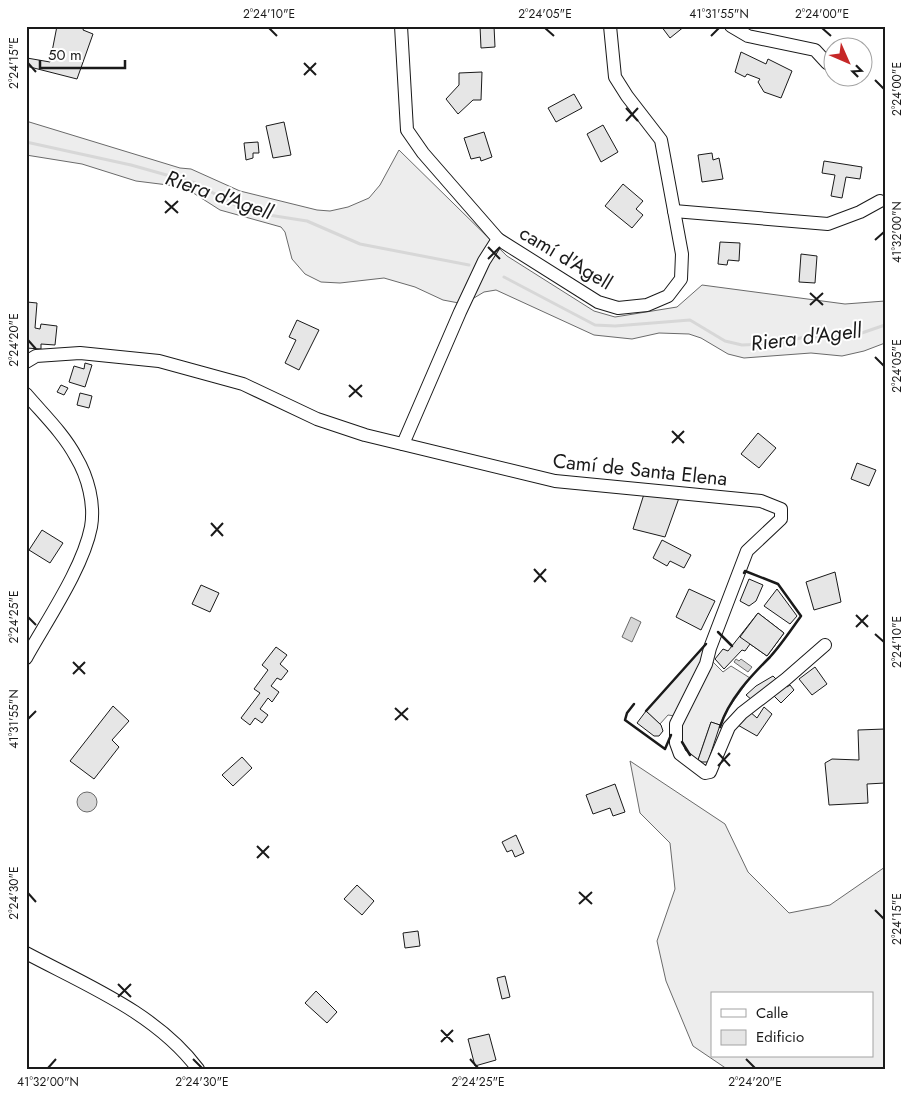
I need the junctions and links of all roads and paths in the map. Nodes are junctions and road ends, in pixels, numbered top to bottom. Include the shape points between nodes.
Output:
1 (401, 26) edge
2 (610, 26) edge
3 (731, 26) edge
4 (824, 60) edge
5 (880, 201) dead end
6 (674, 211) junction
7 (498, 239) junction
8 (26, 362) edge
9 (26, 394) edge
10 (403, 444) junction
11 (825, 645) dead end
12 (26, 658) edge
13 (26, 953) edge
14 (198, 1069) edge

1 - 7 street via 408,130 423,153
2 - 6 street, camí d'Agell via 615,77 661,140
3 - 4 street via 748,36 815,50
5 - 6 street via 828,224
6 - 7 street, camí d'Agell via 682,254 681,279 668,296 647,305 618,308 598,302
7 - 10 street, camí d'Agell via 460,312
8 - 10 street, Camí de Santa Elena via 36,356 80,353 158,361 243,384 317,418 364,435
9 - 12 street via 76,456 91,501 91,526 85,548
10 - 11 street, Camí de Santa Elena via 555,481 761,501 782,509 781,520 747,551 706,664 676,724 676,743 680,754 705,773 710,772 729,727 742,713
13 - 14 street via 126,1006 159,1030

